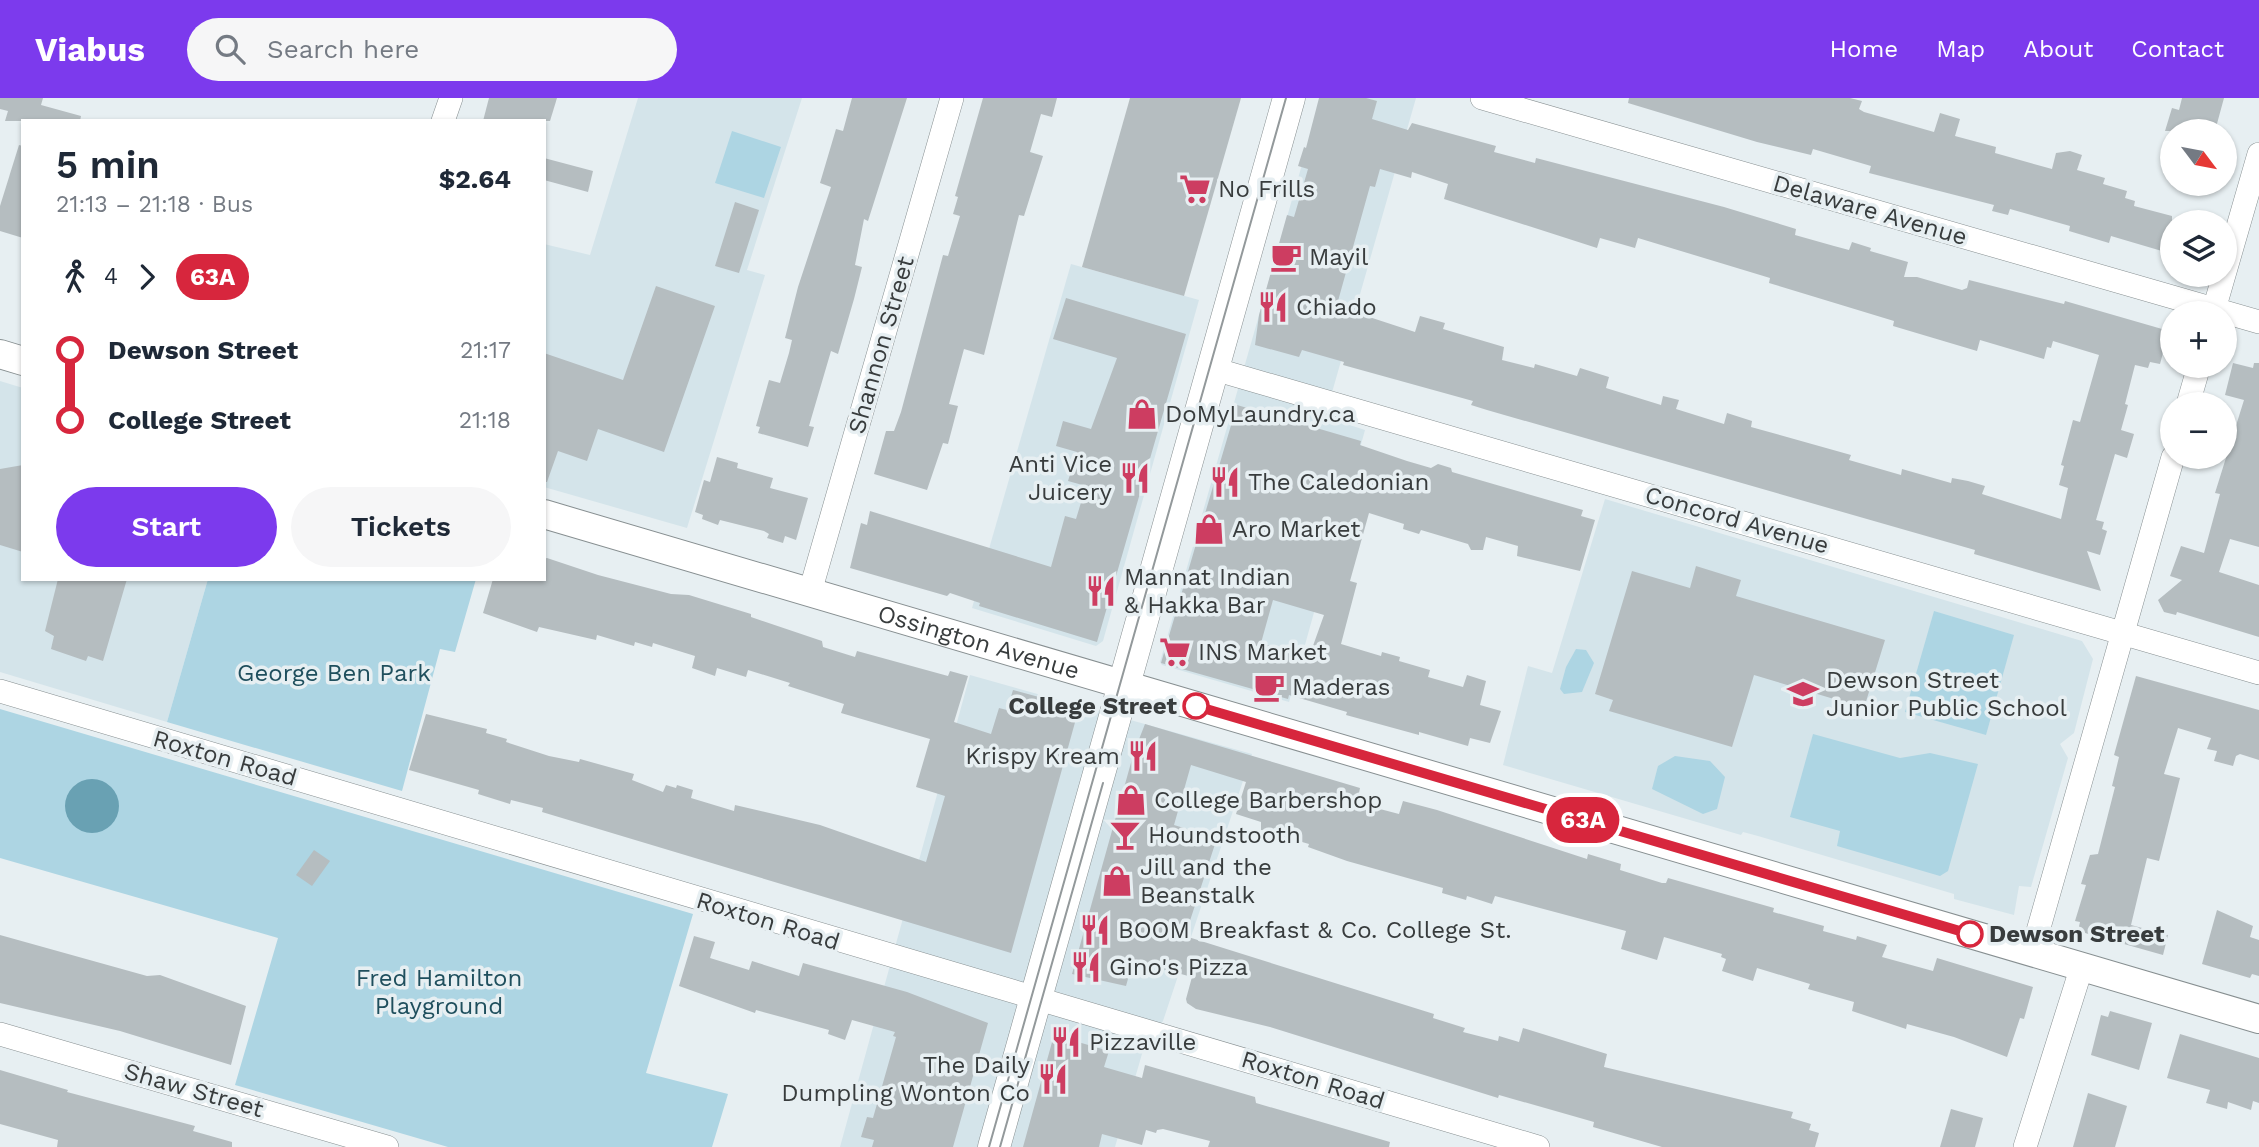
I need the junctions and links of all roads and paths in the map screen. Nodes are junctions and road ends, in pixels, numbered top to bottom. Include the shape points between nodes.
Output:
1 (451, 98) edge
2 (952, 98) edge
3 (1289, 98) edge
4 (1482, 98) edge
5 (444, 119) edge
6 (2259, 154) edge
7 (2180, 301) edge
8 (2217, 301) edge
9 (2237, 317) edge
10 (2259, 322) edge
11 (0, 354) edge
12 (21, 359) edge
13 (1214, 369) junction
14 (2170, 469) edge
15 (546, 515) edge
16 (810, 592) junction
17 (2123, 632) junction
18 (2259, 673) edge
19 (1126, 685) junction
20 (0, 691) edge
21 (2032, 952) junction
22 (2082, 966) junction
23 (1036, 997) junction
24 (2259, 1019) edge
25 (0, 1034) edge
26 (387, 1147) edge
27 (994, 1147) edge
28 (1538, 1147) edge
29 (2025, 1147) edge

1 - 5 street
2 - 16 street, Shannon Street
3 - 13 main road
4 - 7 street, Delaware Avenue
6 - 8 street
9 - 10 street, Delaware Avenue
11 - 12 street
13 - 17 street, Concord Avenue
13 - 19 main road
14 - 17 street
15 - 16 street, Ossington Avenue
16 - 19 street, Ossington Avenue
17 - 18 street, Concord Avenue
17 - 21 street
19 - 21 street, Ossington Avenue
19 - 23 main road
20 - 23 street, Roxton Road
21 - 22 street, Ossington Avenue
22 - 24 street, Ossington Avenue
22 - 29 street
23 - 27 main road
23 - 28 street, Roxton Road
25 - 26 street, Shaw Street

